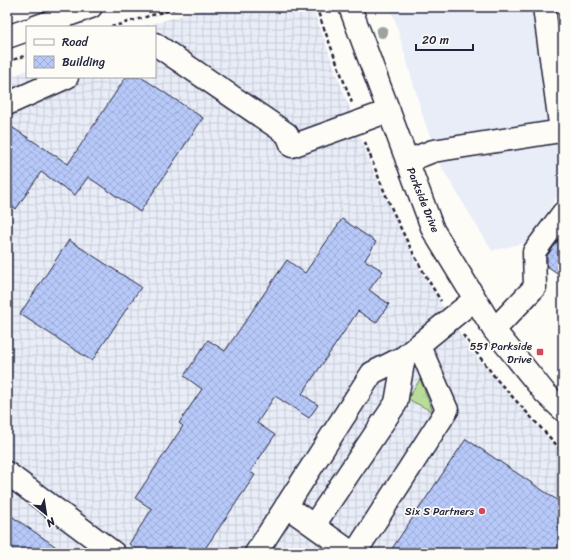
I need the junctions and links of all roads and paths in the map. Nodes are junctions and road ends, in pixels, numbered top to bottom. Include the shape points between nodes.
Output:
1 (17, 7) edge
2 (91, 7) edge
3 (180, 7) edge
4 (316, 7) edge
5 (350, 7) edge
6 (544, 7) edge
7 (7, 11) edge
8 (38, 26) edge
9 (114, 26) edge
10 (26, 30) edge
11 (7, 37) edge
12 (156, 45) edge
13 (26, 55) edge
14 (7, 62) edge
15 (65, 78) edge
16 (7, 104) edge
17 (389, 111) junction
18 (561, 115) edge
19 (360, 121) junction
20 (407, 160) junction
21 (562, 216) edge
22 (475, 299) junction
23 (494, 330) junction
24 (412, 351) junction
25 (563, 410) edge
26 (7, 473) edge
27 (286, 506) junction
28 (314, 525) junction
29 (114, 553) edge
30 (256, 553) edge
31 (354, 553) edge

1 - 7 path
2 - 8 street
3 - 9 path
4 - 19 path
5 - 17 street, Parkside Drive
6 - 18 street
10 - 11 street
12 - 19 street via 287,134 292,146
13 - 14 path
15 - 16 street
17 - 19 street
17 - 20 street, Parkside Drive
18 - 20 street via 561,131 433,151
20 - 22 street, Parkside Drive via 433,230
21 - 23 street via 534,252 535,287
22 - 23 street, Parkside Drive
22 - 24 street
23 - 25 street, Parkside Drive via 545,393
24 - 27 street via 372,373
24 - 28 street via 396,403
24 - 31 street via 447,410
26 - 29 street
27 - 28 street
27 - 30 street
28 - 31 street

